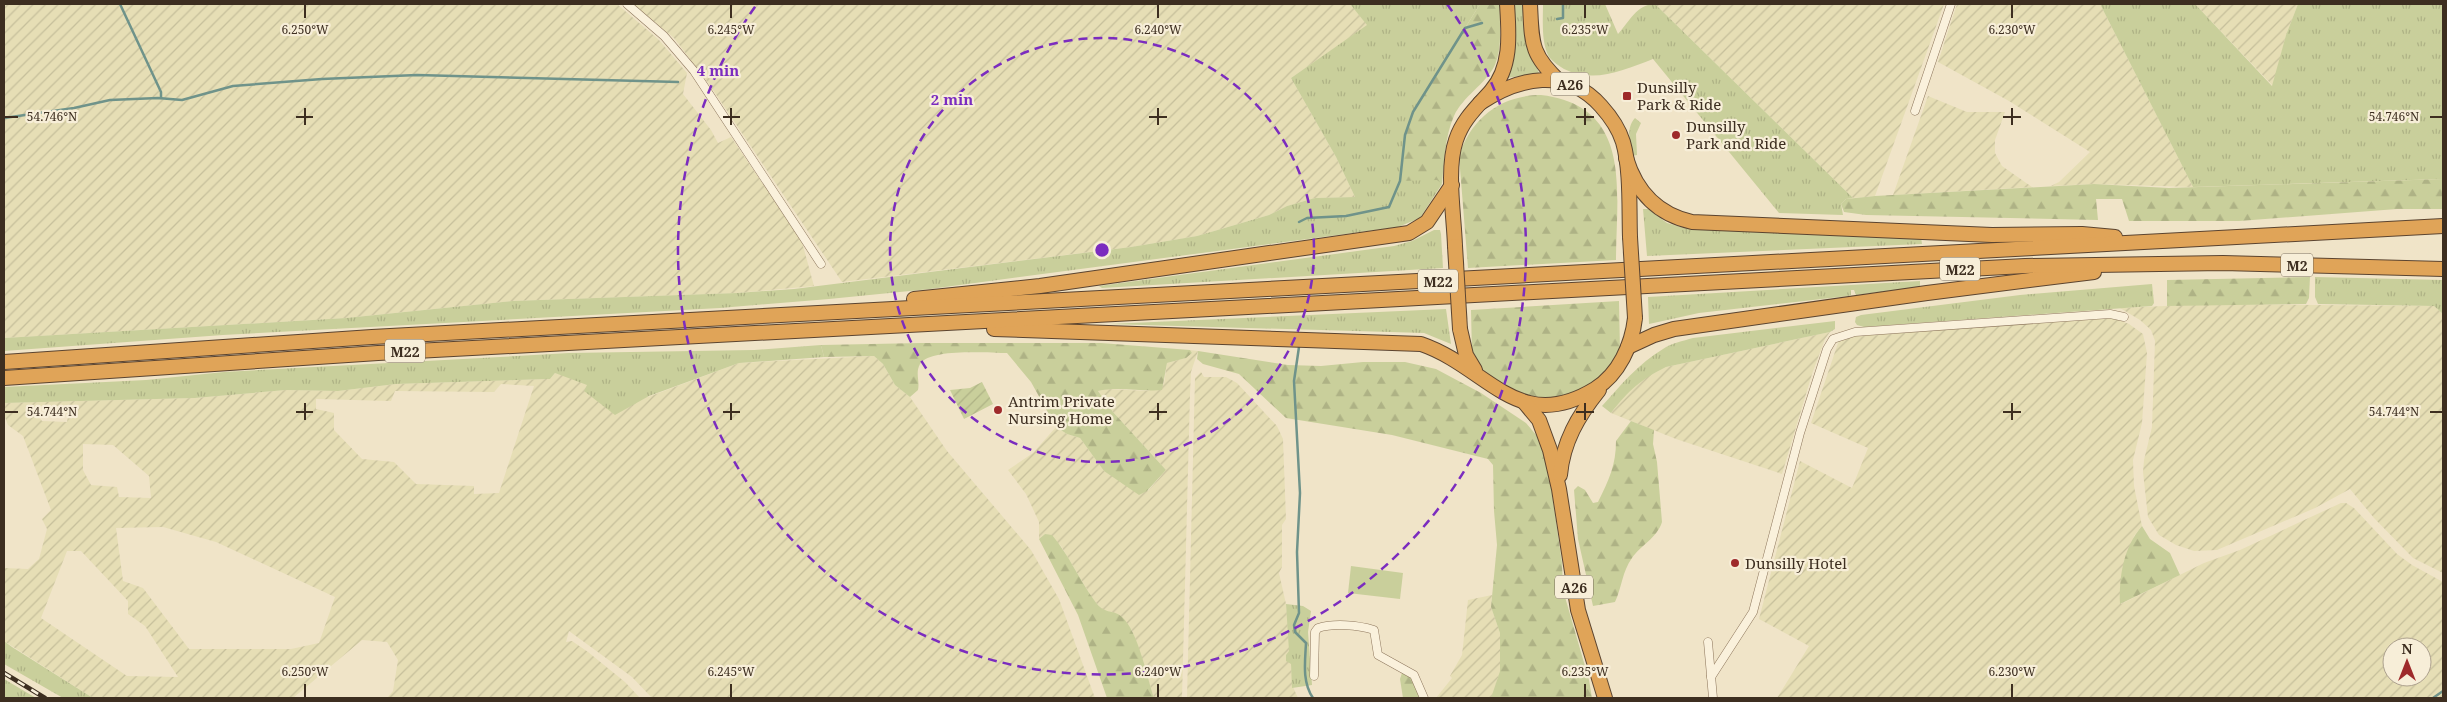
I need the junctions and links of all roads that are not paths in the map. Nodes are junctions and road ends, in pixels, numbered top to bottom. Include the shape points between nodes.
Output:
1 (627, 4) edge
2 (1507, 4) edge
3 (1530, 4) edge
4 (1951, 4) edge
5 (1560, 82) junction
6 (1480, 103) junction
7 (1915, 111) dead end
8 (1626, 158) junction
9 (1452, 185) junction
10 (2443, 226) edge
11 (2163, 241) junction
12 (821, 264) dead end
13 (2152, 264) junction
14 (2443, 269) edge
15 (2124, 317) dead end
16 (714, 319) junction
17 (806, 330) junction
18 (1628, 347) junction
19 (4, 362) edge
20 (1476, 373) junction
21 (4, 378) edge
22 (1606, 382) junction
23 (1524, 402) junction
24 (1559, 489) junction
25 (1708, 642) dead end
26 (1314, 676) dead end
27 (1711, 678) junction
28 (1424, 698) edge
29 (1606, 698) edge
30 (1713, 698) edge

1 - 12 street via 664,36 694,72
2 - 6 highway, A26 via 1509,40 1506,59 1496,84
3 - 5 highway, A26 via 1536,54
4 - 7 street
5 - 6 highway, A26 via 1522,82
5 - 8 highway, A26 via 1580,88 1608,113 1622,136
6 - 9 highway, A26 via 1467,117 1457,138 1452,156
8 - 11 highway via 1632,176 1648,199 1666,213 1692,222 1992,235 2082,234
8 - 18 highway, A26, bridge via 1635,318
9 - 16 highway via 1427,222 1409,233 1387,238 1040,286
9 - 20 highway, A26, bridge via 1460,328 1466,355
10 - 11 highway, M2
11 - 16 highway, M22
13 - 14 highway, M2
13 - 17 highway, M22 via 1945,270
13 - 18 highway via 1674,329
15 - 27 street via 2110,314 1855,332 1833,339 1800,433 1753,612
16 - 19 highway, M22 via 372,337
17 - 20 highway via 1025,329 1421,344 1436,349
17 - 21 highway, M22 via 225,361
18 - 22 highway, A26
20 - 23 highway, A26
22 - 23 highway, A26 via 1578,399 1560,405
22 - 24 highway, A26 via 1582,411 1570,435 1562,454
23 - 24 highway, A26 via 1544,429
24 - 29 highway, A26 via 1578,610
25 - 27 street
26 - 28 street via 1315,632 1318,628 1366,628 1374,630 1378,655 1414,675
27 - 30 street

